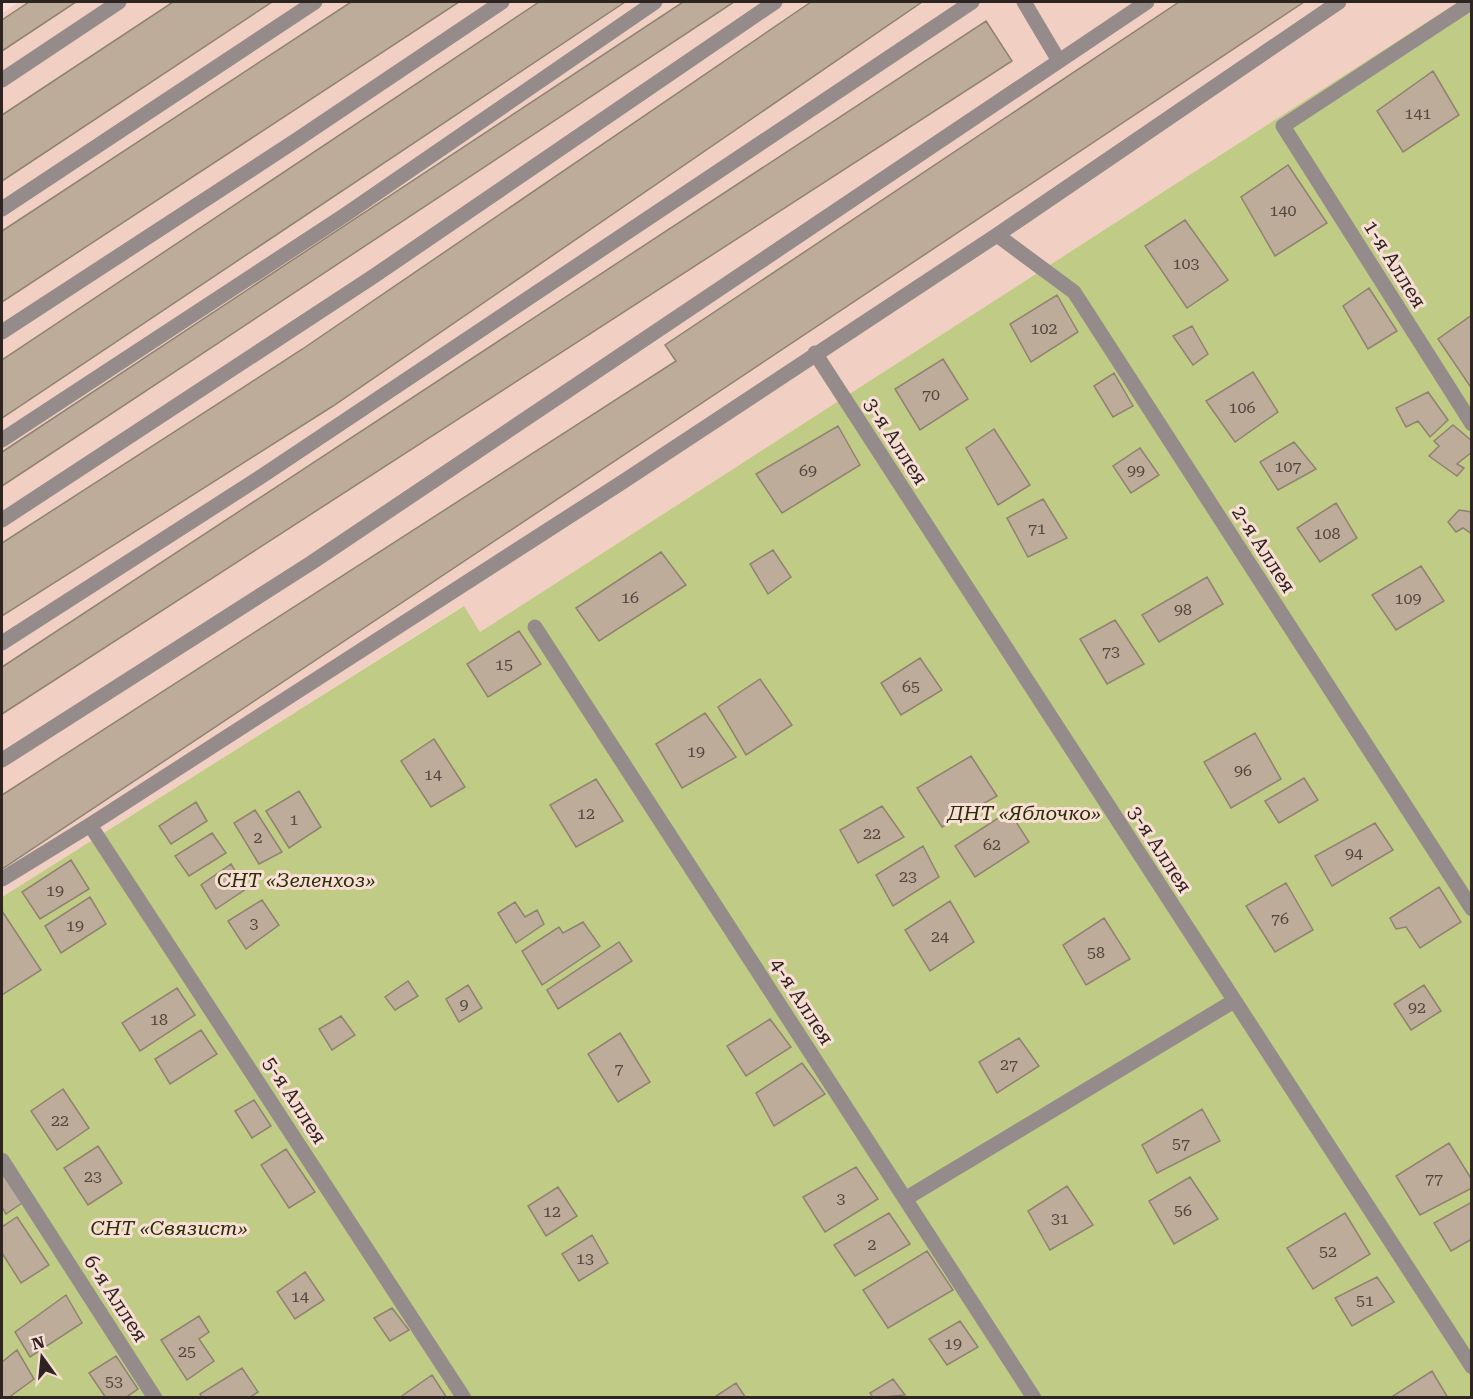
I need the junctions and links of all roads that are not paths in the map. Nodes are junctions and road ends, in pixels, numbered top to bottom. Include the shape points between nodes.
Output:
1 (119, 2) edge
2 (315, 2) edge
3 (502, 2) edge
4 (655, 2) edge
5 (775, 2) edge
6 (972, 2) edge
7 (1024, 2) edge
8 (1147, 2) edge
9 (1339, 2) edge
10 (1472, 2) edge
11 (1059, 61) junction
12 (2, 80) edge
13 (2, 209) edge
14 (997, 234) junction
15 (2, 332) edge
16 (814, 353) junction
17 (1472, 424) edge
18 (2, 440) edge
19 (2, 520) edge
20 (535, 627) dead end
21 (2, 643) edge
22 (2, 760) edge
23 (90, 825) junction
24 (2, 879) edge
25 (1472, 909) edge
26 (1234, 1001) junction
27 (2, 1160) edge
28 (905, 1199) junction
29 (1472, 1367) edge
30 (155, 1398) edge
31 (464, 1398) edge
32 (1034, 1398) edge

1 - 12 lane
2 - 13 lane
3 - 15 lane
4 - 18 lane via 345,215
5 - 19 lane via 374,276
6 - 21 lane via 259,478
7 - 11 lane
8 - 11 lane
9 - 14 lane
10 - 17 lane, 1-я Аллея via 1283,126
11 - 22 lane via 311,563
14 - 16 lane
14 - 25 lane, 2-я Аллея via 1074,292
16 - 23 lane via 621,483
16 - 26 lane, 3-я Аллея
20 - 28 lane, 4-я Аллея
23 - 24 lane
23 - 31 lane, 5-я Аллея
26 - 28 lane
26 - 29 lane, 3-я Аллея
27 - 30 lane, 6-я Аллея
28 - 32 lane, 4-я Аллея

